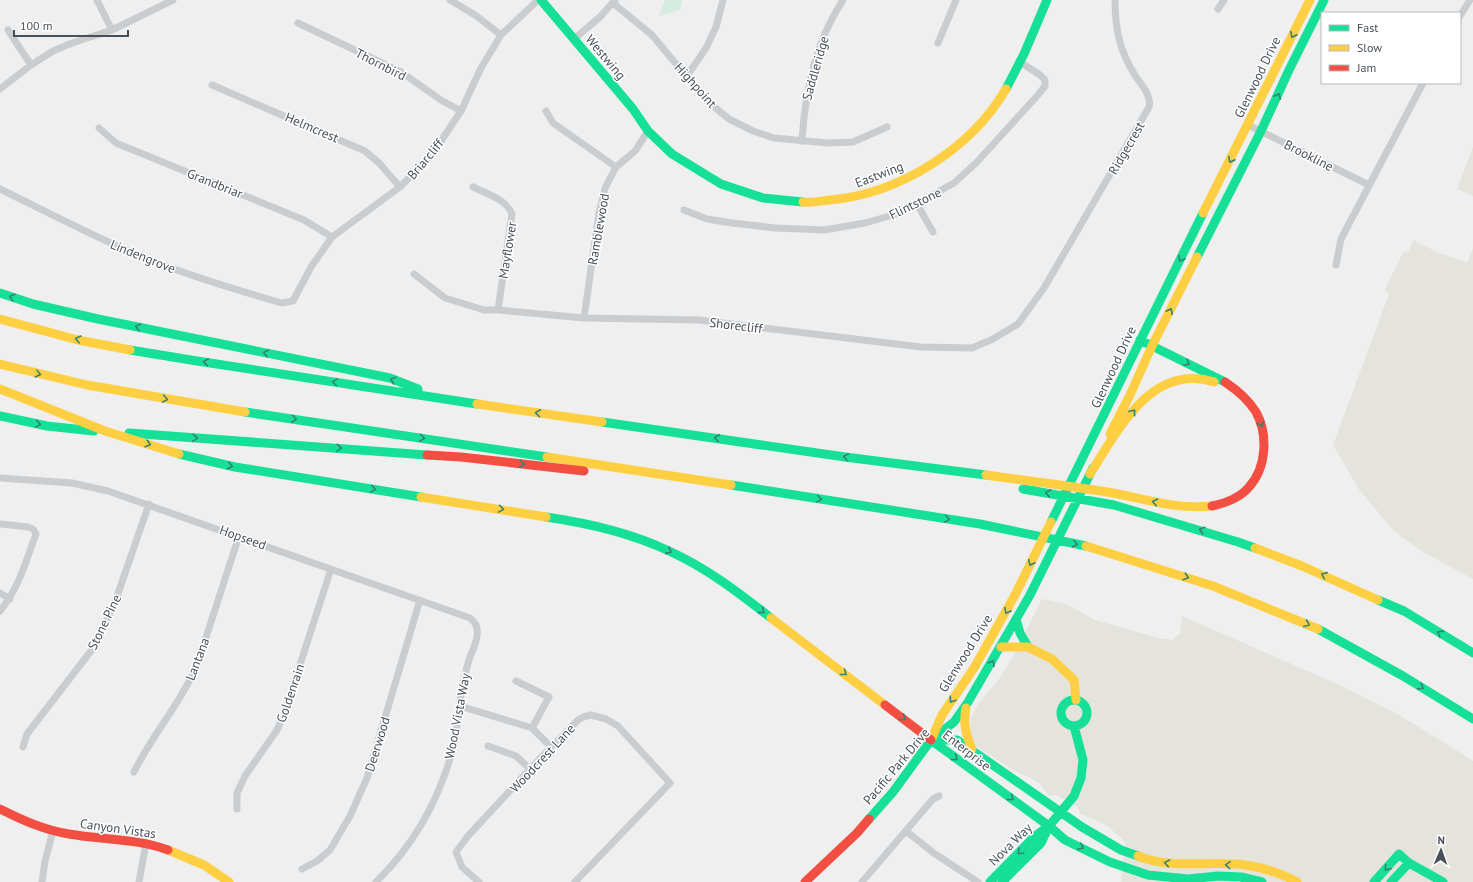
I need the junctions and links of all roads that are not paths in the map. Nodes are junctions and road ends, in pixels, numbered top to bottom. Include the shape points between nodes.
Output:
1 (97, 0) edge
2 (173, 0) edge
3 (450, 0) edge
4 (538, 0) edge
5 (541, 0) edge
6 (723, 0) edge
7 (843, 0) edge
8 (956, 0) edge
9 (1047, 0) edge
10 (1115, 0) edge
11 (1224, 0) edge
12 (1310, 0) edge
13 (1324, 0) edge
14 (1470, 0) edge
15 (614, 2) edge
16 (1218, 9) dead end
17 (1461, 14) edge
18 (298, 23) dead end
19 (8, 30) dead end
20 (112, 30) junction
21 (501, 35) junction
22 (574, 39) junction
23 (938, 43) dead end
24 (1020, 62) junction
25 (31, 65) junction
26 (687, 76) junction
27 (1422, 84) edge
28 (212, 85) dead end
29 (0, 89) edge
30 (460, 111) junction
31 (546, 111) dead end
32 (1248, 125) junction
33 (887, 127) dead end
34 (100, 128) dead end
35 (1261, 131) junction
36 (648, 132) junction
37 (802, 141) junction
38 (616, 166) junction
39 (1369, 185) junction
40 (400, 187) junction
41 (473, 187) dead end
42 (0, 189) edge
43 (917, 204) junction
44 (684, 210) dead end
45 (933, 232) dead end
46 (332, 237) junction
47 (1336, 265) dead end
48 (414, 274) dead end
49 (1044, 288) joint
50 (0, 293) edge
51 (293, 301) joint
52 (498, 310) junction
53 (584, 318) junction
54 (0, 319) edge
55 (1140, 340) junction
56 (1152, 346) junction
57 (0, 364) edge
58 (0, 389) edge
59 (1240, 393) junction
60 (442, 399) junction
61 (0, 416) edge
62 (1108, 443) junction
63 (884, 462) junction
64 (0, 478) edge
65 (781, 492) junction
66 (149, 504) junction
67 (0, 524) edge
68 (239, 536) junction
69 (331, 569) junction
70 (0, 593) edge
71 (10, 599) junction
72 (420, 600) junction
73 (0, 611) edge
74 (1016, 619) junction
75 (476, 626) joint
76 (1001, 647) junction
77 (1028, 647) junction
78 (1473, 653) edge
79 (516, 681) dead end
80 (1073, 701) junction
81 (968, 702) junction
82 (460, 706) junction
83 (1473, 719) edge
84 (1074, 726) junction
85 (532, 728) junction
86 (931, 740) junction
87 (488, 746) dead end
88 (23, 747) dead end
89 (551, 747) junction
90 (972, 750) junction
91 (530, 769) junction
92 (134, 772) dead end
93 (939, 796) dead end
94 (0, 809) edge
95 (237, 809) dead end
96 (1060, 812) junction
97 (1049, 826) junction
98 (53, 831) junction
99 (906, 831) junction
100 (146, 843) junction
101 (1409, 863) junction
102 (302, 869) dead end
103 (42, 882) edge
104 (139, 882) edge
105 (229, 882) edge
106 (376, 882) edge
107 (478, 882) edge
108 (575, 882) edge
109 (805, 882) edge
110 (862, 882) edge
111 (978, 882) edge
112 (990, 882) edge
113 (1002, 882) edge
114 (1262, 882) edge
115 (1297, 882) edge
116 (1374, 882) edge
117 (1391, 882) edge
118 (1443, 882) edge

1 - 20 street
2 - 20 street
3 - 21 street
4 - 21 street, Briarcliff
5 - 22 main road, Westwing
6 - 26 street via 716,27 706,48
7 - 37 street, Saddleridge via 818,51 808,83
8 - 23 street
9 - 24 main road, Eastwing
10 - 49 street, Ridgecrest via 1116,28 1121,48 1150,103
11 - 16 street
12 -> 32 main road, Glenwood Drive
35 -> 13 main road, Glenwood Drive
14 - 17 street
15 - 22 street
15 - 26 street, Highpoint via 652,35
18 - 30 street, Thornbird via 402,72
19 - 25 street
20 - 25 street via 53,51
21 - 30 street, Briarcliff
22 - 36 main road, Westwing via 632,108
24 - 36 main road, Eastwing via 994,105 968,136 945,155 903,181 878,191 832,202 808,204 773,201 738,192 697,172
24 - 43 street, Flintstone via 1040,75 1045,80 1045,86 971,168 954,182
25 - 29 street
26 - 37 street, Highpoint via 706,100 729,119 774,138
27 - 39 street
28 - 40 street, Helmcrest via 365,150
30 - 40 street, Briarcliff via 432,153
31 - 38 street via 553,124
32 - 35 street, Brookline
32 -> 55 main road, Glenwood Drive
33 - 37 street, Highpoint via 853,142
34 - 46 street, Grandbriar via 116,143 304,220
35 - 39 street, Brookline
56 -> 35 main road, Glenwood Drive
36 - 38 street, Ramblewood via 635,151
38 - 53 street, Ramblewood via 605,188 599,213
39 - 47 street via 1341,239
40 - 46 street, Briarcliff
41 - 52 street, Mayflower via 502,201 509,206 512,214
42 - 51 street, Lindengrove via 95,236 172,268 282,304
43 - 44 street, Flintstone via 865,223 824,230 732,223 707,219
43 - 45 street
46 - 51 street, Briarcliff via 311,267
48 - 52 street, Shorecliff via 445,298 484,310
49 - 53 street, Shorecliff via 1018,324 972,348 921,347 699,320
60 -> 50 main road via 390,378 98,319
52 - 53 street, Shorecliff
60 -> 54 main road via 156,355
55 - 56 main road
55 -> 86 main road, Glenwood Drive via 1015,595 974,668 942,714
56 -> 59 main road via 1226,382
56 - 62 main road, Glenwood Drive
57 -> 65 main road via 87,386 209,407
58 -> 86 main road via 105,431 179,454 235,467 549,517 632,536 670,551 731,587
62 -> 59 main road via 1139,404 1156,388 1171,381 1199,378
59 -> 63 main road via 1258,414 1263,429 1261,464 1256,478 1246,491 1226,503 1211,507 1190,508 1110,493
63 -> 60 main road
61 -> 65 main road via 76,430 461,457
62 - 74 main road, Pacific Park Drive
78 -> 63 main road via 1404,611 1302,566 1238,542 1114,506
64 - 66 street, Hopseed via 72,483
65 -> 83 main road via 980,524 1085,546 1213,586 1317,628
66 - 68 street, Hopseed
66 - 88 street, Stone Pine via 114,605 94,647 27,734
67 - 71 street via 28,527 36,534
68 - 69 street, Hopseed
68 - 92 street, Lantana via 190,682 143,753
69 - 72 street, Hopseed
69 - 95 street, Goldenrain via 284,714 277,730 245,776 238,793
70 - 71 street
71 - 73 street
72 - 75 street, Hopseed via 470,618
72 - 102 street, Deerwood via 367,778 350,816 330,850
74 - 76 main road, Pacific Park Drive
74 - 77 main road
75 - 82 street, Wood Vista Way via 477,639 468,662
76 - 77 main road
81 -> 76 main road, Pacific Park Drive
77 - 80 main road via 1052,659 1069,676 1067,681
79 - 85 street via 549,697
80 - 84 main road via 1062,708 1061,715 1067,724
80 - 84 main road via 1084,705 1087,712 1084,722
81 - 86 main road, Pacific Park Drive via 954,722
81 - 90 main road via 963,722
82 - 85 street
82 - 106 street, Wood Vista Way via 452,751 441,786 428,814 409,844
84 - 96 main road via 1083,760 1081,778 1074,796
85 - 89 street
86 - 90 main road, Enterprise via 957,740
86 -> 97 main road, Enterprise
86 - 109 main road, Pacific Park Drive via 893,792 857,833
87 - 91 street via 516,756
89 - 91 street, Woodcrest Lane
89 - 108 street, Woodcrest Lane via 582,717 606,719 618,726 670,783
90 - 96 main road, Enterprise
91 - 107 street, Woodcrest Lane via 456,852 462,866
93 - 99 street via 933,799
94 - 98 main road, Canyon Vistas via 26,822
96 - 97 main road
115 -> 96 main road, Enterprise via 1286,876 1246,865 1172,864 1142,858 1121,850
97 -> 112 main road, Nova Way via 1034,836
97 - 113 main road, Nova Way via 1040,843
97 -> 114 main road, Enterprise via 1065,840 1110,862 1148,875 1188,879 1241,877
98 - 100 main road, Canyon Vistas
98 - 103 street
99 - 110 street
99 - 111 street via 935,854
100 - 104 street
100 - 105 main road, Canyon Vistas via 166,848 188,858 213,870
101 -> 116 main road via 1399,854
101 - 117 main road
101 - 118 main road

